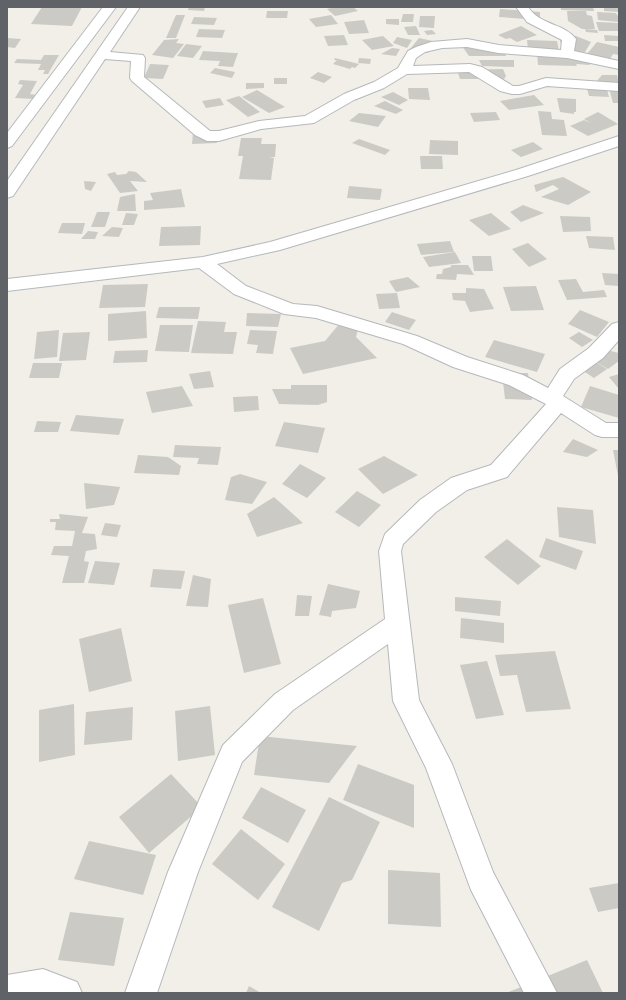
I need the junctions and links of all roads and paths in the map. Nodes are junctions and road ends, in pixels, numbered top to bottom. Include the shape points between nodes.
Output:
1 (110, 7) edge
2 (134, 7) edge
3 (522, 7) edge
4 (567, 54) junction
5 (101, 55) junction
6 (619, 65) edge
7 (404, 70) junction
8 (619, 87) edge
9 (619, 141) edge
10 (7, 143) edge
11 (7, 193) edge
12 (203, 262) junction
13 (7, 285) edge
14 (619, 328) edge
15 (555, 401) junction
16 (619, 430) edge
17 (398, 623) junction
18 (7, 991) edge
19 (66, 993) edge
20 (141, 993) edge
21 (541, 993) edge

1 - 10 street
2 - 5 street
3 - 4 street via 533,21 569,39
4 - 6 street
4 - 7 street via 498,49 490,45 446,44 422,49 413,54
5 - 7 street via 138,58 137,78 207,136 238,132 259,125 309,120 349,97 380,85
5 - 11 street
7 - 8 street via 470,68 512,90 546,82
9 - 12 street via 522,174 274,246
12 - 13 street
12 - 15 street via 240,290 261,299 290,310 317,312 410,340 460,362 516,380
14 - 15 street via 596,353 567,374
15 - 16 street via 602,430
15 - 17 street via 499,471 459,484 428,506 393,540 390,551
17 - 20 street via 284,702 232,754 183,872
17 - 21 street via 406,701 438,764 481,880
18 - 19 street via 43,985

